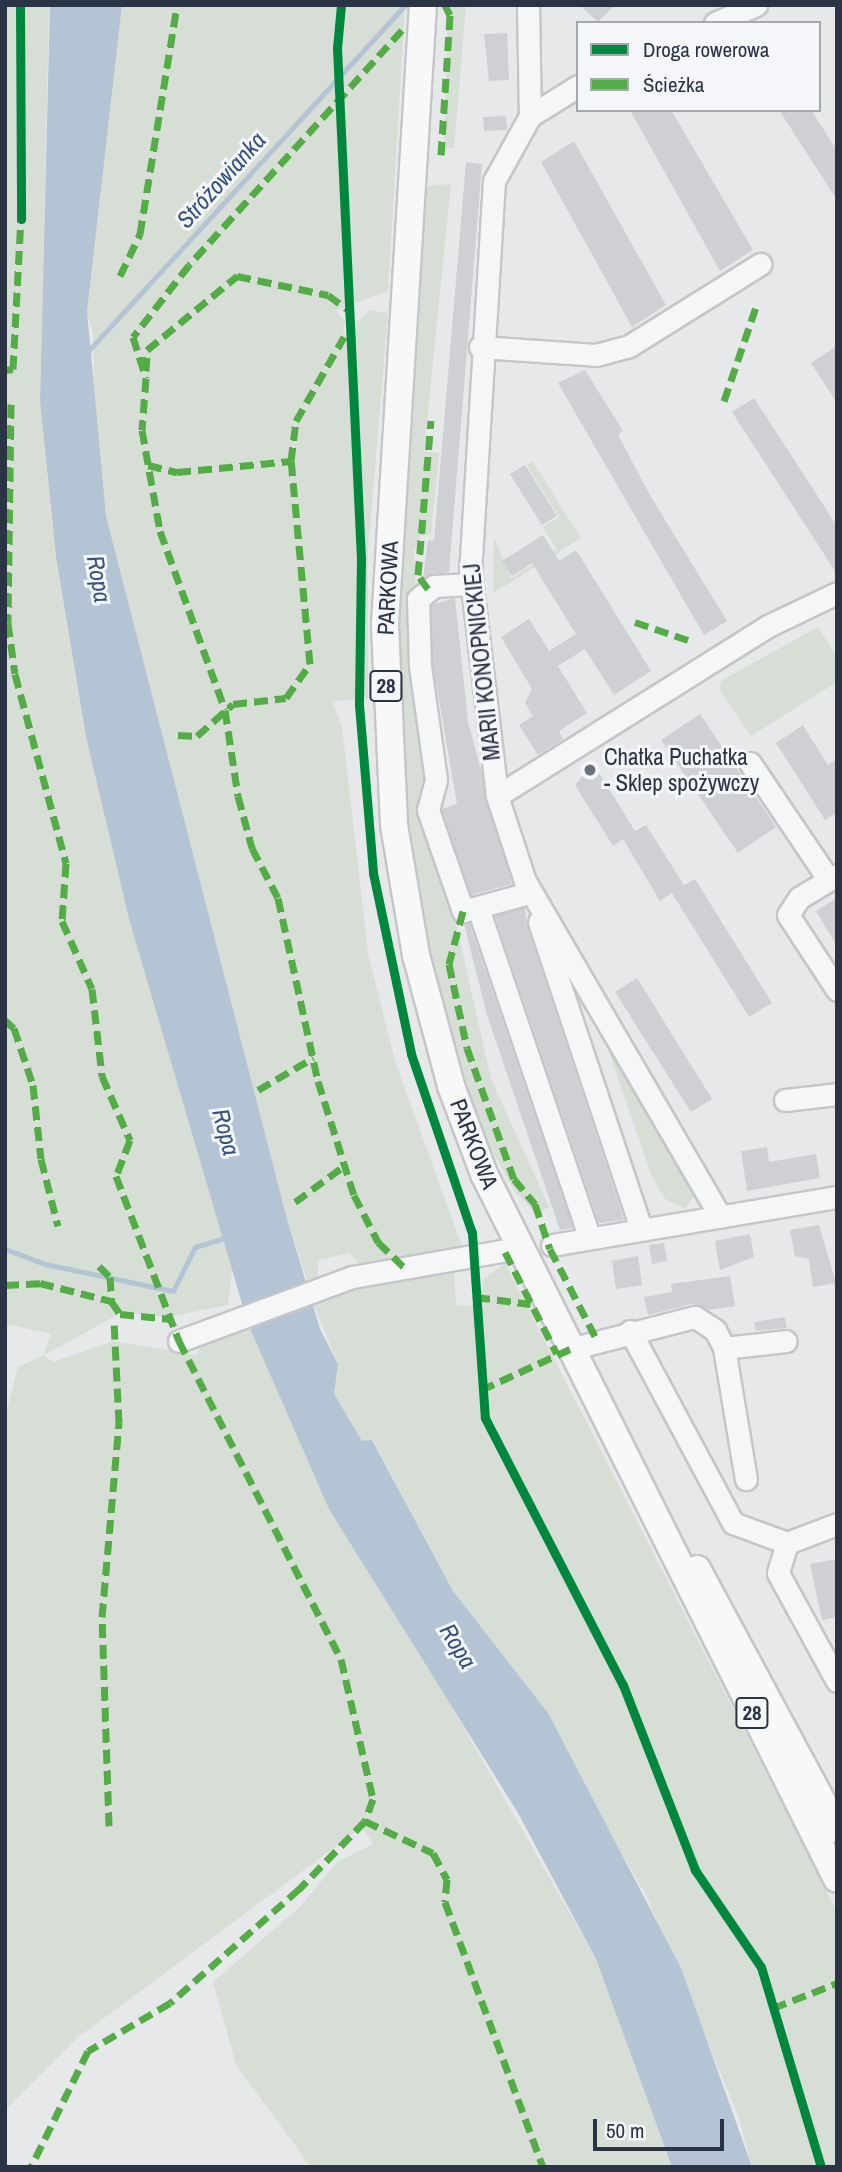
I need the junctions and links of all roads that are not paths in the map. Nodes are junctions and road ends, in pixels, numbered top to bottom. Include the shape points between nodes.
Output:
1 (423, 5) edge
2 (528, 5) edge
3 (756, 5) edge
4 (720, 21) edge
5 (576, 87) edge
6 (530, 116) junction
7 (760, 264) dead end
8 (480, 347) junction
9 (471, 584) junction
10 (837, 593) edge
11 (750, 763) dead end
12 (496, 796) junction
13 (833, 877) edge
14 (527, 887) junction
15 (479, 911) junction
16 (837, 990) edge
17 (837, 1094) edge
18 (785, 1100) dead end
19 (837, 1198) edge
20 (720, 1216) junction
21 (641, 1229) junction
22 (590, 1238) junction
23 (552, 1245) dead end
24 (518, 1248) junction
25 (549, 1313) junction
26 (630, 1331) junction
27 (179, 1341) dead end
28 (786, 1341) dead end
29 (724, 1348) junction
30 (570, 1349) junction
31 (746, 1479) dead end
32 (837, 1524) edge
33 (787, 1544) junction
34 (837, 1681) edge
35 (836, 1828) edge
36 (837, 1879) edge

1 - 24 main road, PARKOWA / 28 via 385,625 389,769 414,943 437,1033 484,1174
2 - 6 street
3 - 4 street
5 - 6 street, MARII KONOPNICKIEJ
6 - 8 street, MARII KONOPNICKIEJ via 494,181
7 - 8 street via 629,346 596,355
8 - 9 street, MARII KONOPNICKIEJ
9 - 12 street, MARII KONOPNICKIEJ
9 - 15 street via 422,592 419,639 436,780 428,810 456,903 463,911
10 - 12 street via 768,626
11 - 13 street
12 - 14 street, MARII KONOPNICKIEJ
13 - 16 street via 799,898 788,915
14 - 15 street
14 - 20 street, MARII KONOPNICKIEJ
14 - 21 street
15 - 22 street
17 - 18 street
19 - 20 street
20 - 21 street
21 - 22 street
22 - 23 street
24 - 25 main road, PARKOWA / 28
24 - 27 street via 352,1277
25 - 30 main road, PARKOWA / 28
25 - 36 main road, PARKOWA / 28
26 - 29 street via 695,1317 715,1330
26 - 30 street
26 - 33 street via 733,1523
28 - 29 street
29 - 31 street
30 - 35 main road, PARKOWA / 28 via 753,1667
32 - 33 street
33 - 34 street via 778,1573

